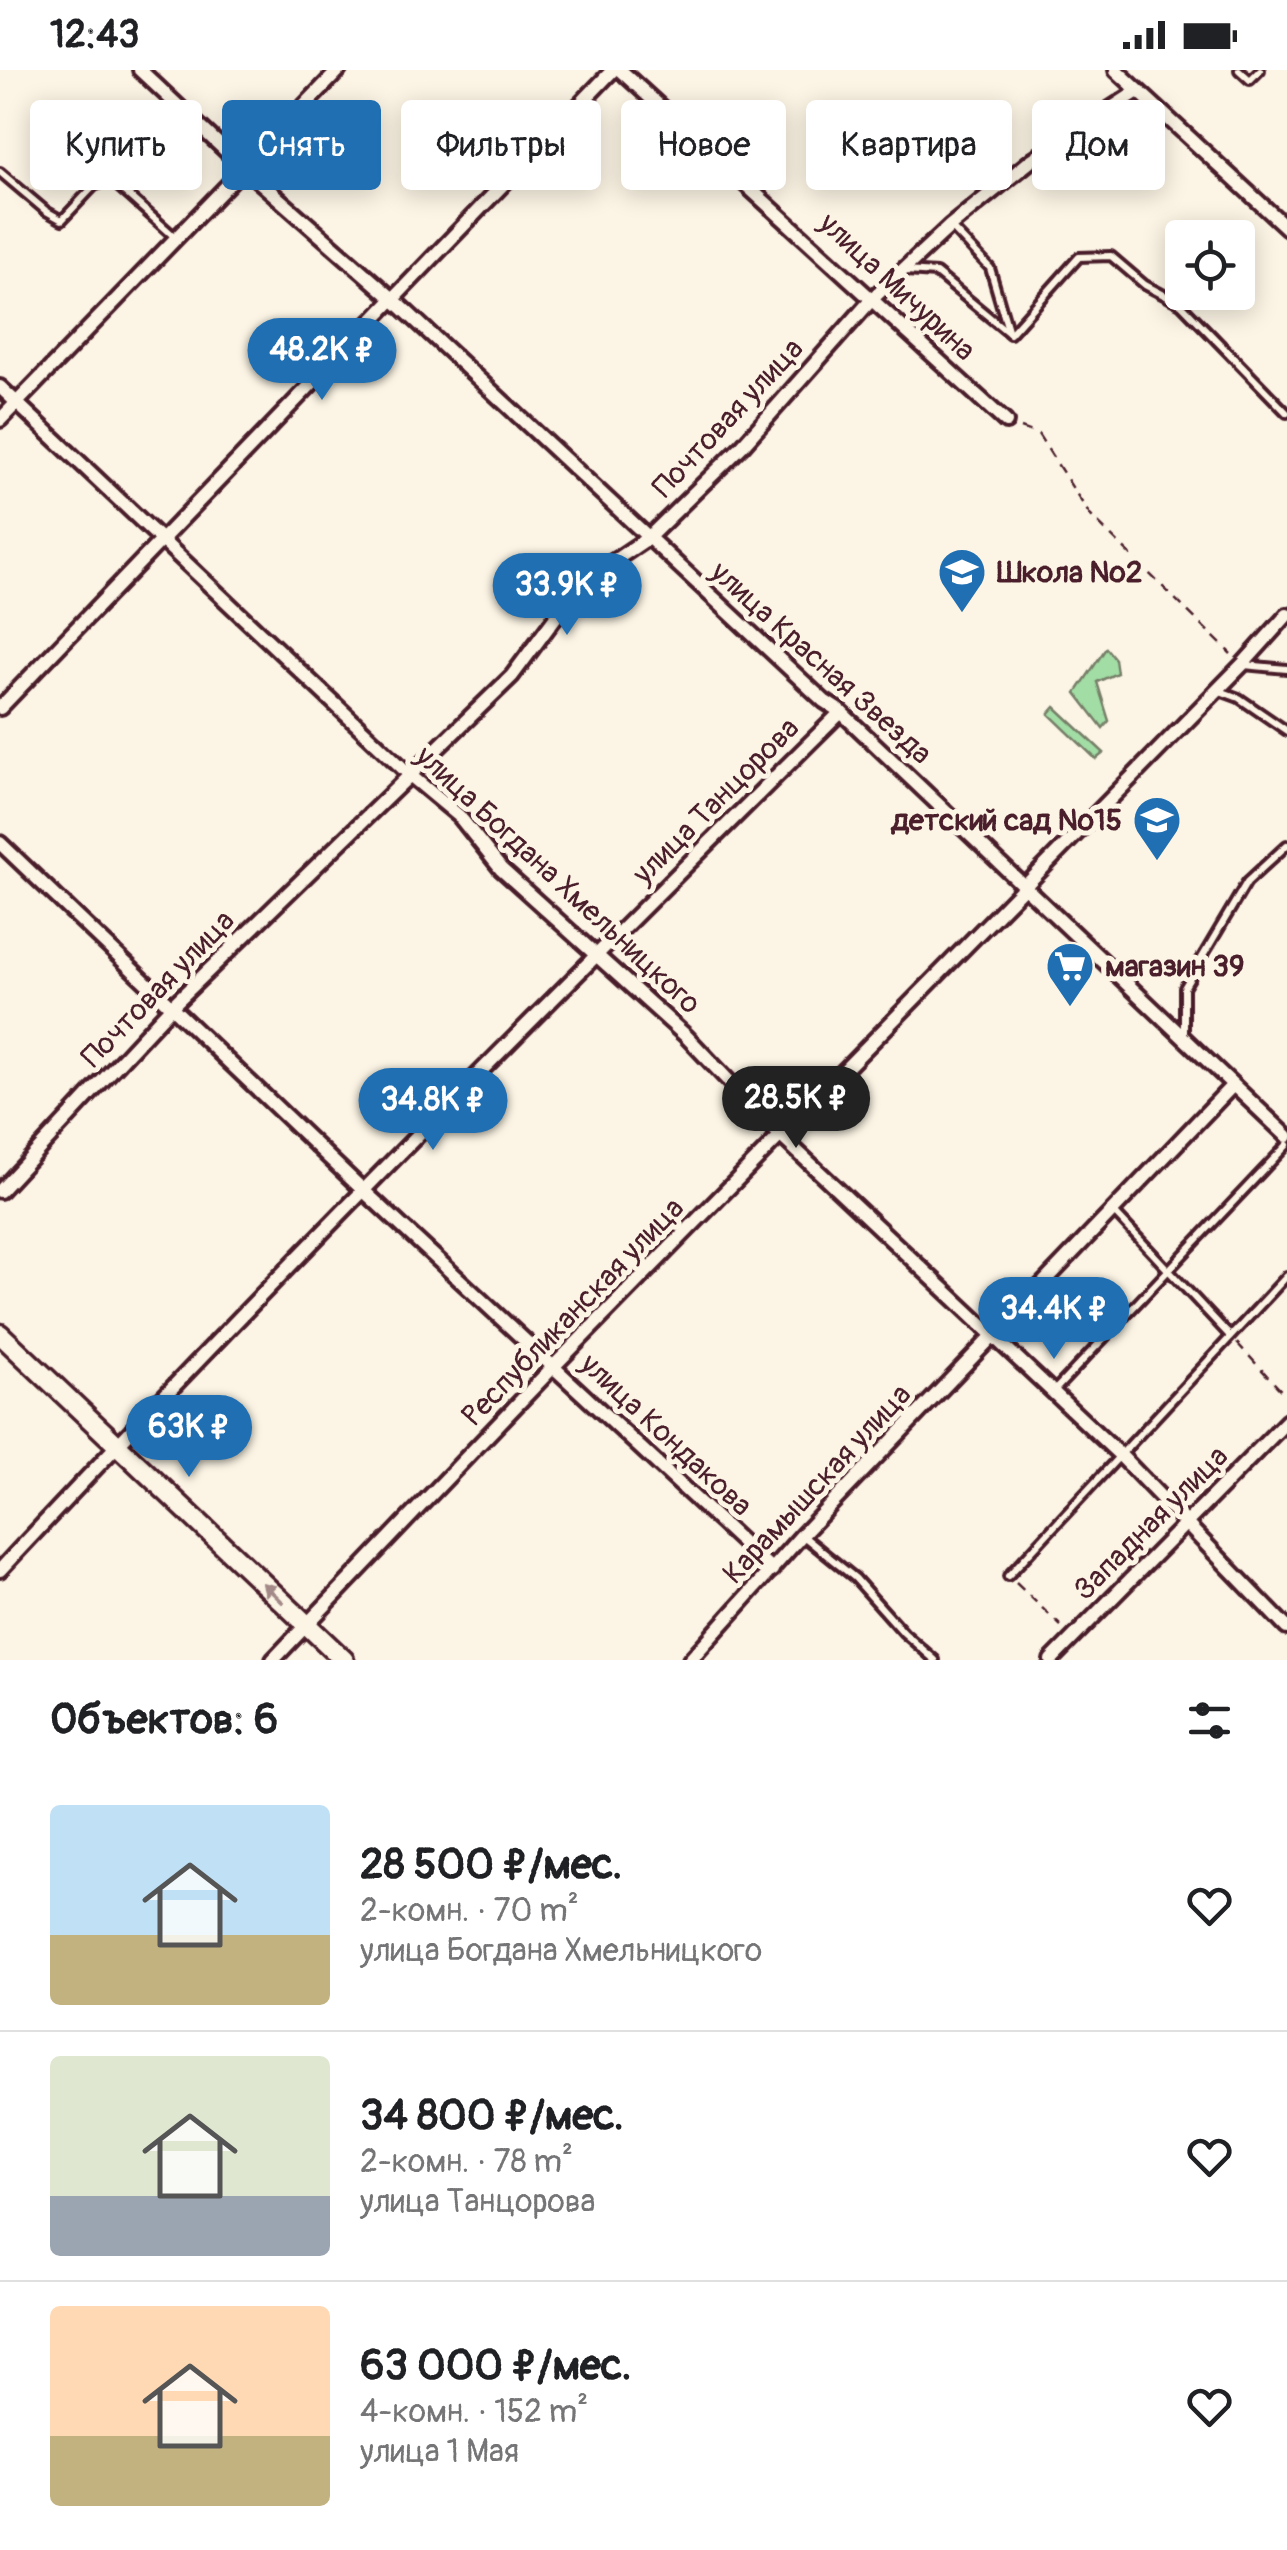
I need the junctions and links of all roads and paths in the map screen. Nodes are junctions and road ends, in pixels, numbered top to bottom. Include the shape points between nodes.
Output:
1 (140, 70) edge
2 (339, 70) edge
3 (617, 70) edge
4 (1116, 70) edge
5 (1238, 70) edge
6 (1260, 70) edge
7 (1138, 91) junction
8 (310, 100) edge
9 (222, 148) edge
10 (0, 172) edge
11 (224, 190) edge
12 (268, 190) edge
13 (950, 226) junction
14 (1287, 228) edge
15 (177, 238) junction
16 (902, 271) junction
17 (873, 298) junction
18 (393, 299) junction
19 (1010, 334) junction
20 (0, 387) edge
21 (16, 403) junction
22 (1287, 413) edge
23 (0, 420) edge
24 (1006, 422) joint
25 (648, 538) junction
26 (162, 539) junction
27 (1287, 615) edge
28 (1242, 664) junction
29 (1287, 669) edge
30 (1217, 690) junction
31 (0, 708) edge
32 (841, 712) junction
33 (1287, 732) edge
34 (411, 776) junction
35 (0, 843) edge
36 (1287, 845) edge
37 (1026, 886) junction
38 (598, 953) junction
39 (172, 1006) junction
40 (1184, 1038) junction
41 (1233, 1085) junction
42 (781, 1136) junction
43 (1287, 1136) edge
44 (1287, 1145) edge
45 (0, 1191) edge
46 (365, 1192) junction
47 (1114, 1212) junction
48 (1169, 1269) junction
49 (1287, 1276) edge
50 (0, 1334) edge
51 (991, 1334) junction
52 (1230, 1336) junction
53 (555, 1365) junction
54 (1054, 1392) junction
55 (1287, 1397) edge
56 (1287, 1422) edge
57 (117, 1444) junction
58 (1122, 1457) junction
59 (1185, 1524) junction
60 (802, 1535) junction
61 (0, 1570) edge
62 (772, 1570) junction
63 (1008, 1576) joint
64 (305, 1624) junction
65 (1287, 1628) edge
66 (1073, 1638) junction
67 (273, 1660) edge
68 (344, 1660) edge
69 (690, 1660) edge
70 (935, 1660) edge
71 (1051, 1660) edge

1 - 9 street, улица Красная Звезда
2 - 8 street
3 - 17 street, улица Мичурина
3 - 18 street
4 - 7 street
5 - 6 lane via 1250,80
7 - 13 street, Почтовая улица via 1033,159
7 - 14 street
10 - 15 lane via 62,220 94,186 112,180
11 - 15 street
12 - 18 street, улица Красная Звезда
13 - 16 street, Почтовая улица
13 - 19 lane via 990,268
15 - 21 street
16 - 17 street, Почтовая улица
16 - 19 lane via 936,273
17 - 24 street, улица Мичурина
17 - 25 street, Почтовая улица via 742,446
18 - 25 street, улица Красная Звезда
18 - 26 street
19 - 22 lane via 1079,257 1111,256 1181,304
20 - 21 street, улица Богдана Хмельницкого
21 - 23 street
21 - 26 street, улица Богдана Хмельницкого
24 - 28 path via 1038,434 1090,515
25 - 32 street, улица Красная Звезда
25 - 34 street, Почтовая улица via 581,583 512,676
26 - 31 street
26 - 34 street, улица Богдана Хмельницкого
27 - 28 street, Республиканская улица
28 - 29 lane
28 - 30 street, Республиканская улица
30 - 33 lane
30 - 37 street, Республиканская улица
32 - 37 street, улица Красная Звезда
32 - 38 street, улица Танцорова
34 - 38 street, улица Богдана Хмельницкого
34 - 39 street, Почтовая улица
35 - 39 street, улица Кондакова
36 - 40 lane via 1247,882 1184,988
37 - 40 street, улица Красная Звезда
37 - 42 street, Республиканская улица
38 - 42 street, улица Богдана Хмельницкого
38 - 46 street, улица Танцорова
39 - 45 street, Почтовая улица
39 - 46 street, улица Кондакова
40 - 41 street, улица Красная Звезда
41 - 43 street, улица Красная Звезда
41 - 47 street, Карамышская улица
42 - 51 street, улица Богдана Хмельницкого
42 - 53 street, Республиканская улица
44 - 48 lane
46 - 53 street, улица Кондакова
46 - 57 street, улица Танцорова
47 - 48 lane
47 - 51 street, Карамышская улица
48 - 52 lane
48 - 54 lane
49 - 52 lane
50 - 57 street
51 - 54 street, улица Богдана Хмельницкого
51 - 60 street, Карамышская улица
52 - 55 path
52 - 58 lane
53 - 62 street, улица Кондакова
53 - 64 street, Республиканская улица
54 - 58 street, улица Богдана Хмельницкого
56 - 59 street, Западная улица
57 - 61 street, улица Танцорова
64 -> 57 street
58 - 59 street, улица Богдана Хмельницкого
58 - 63 lane
59 - 65 street, улица Богдана Хмельницкого
59 - 66 street, Западная улица
60 - 62 street, Карамышская улица
60 - 70 lane
62 - 69 street, Карамышская улица
63 - 66 path
64 - 67 street, Республиканская улица
64 - 68 street
66 - 71 street, Западная улица

